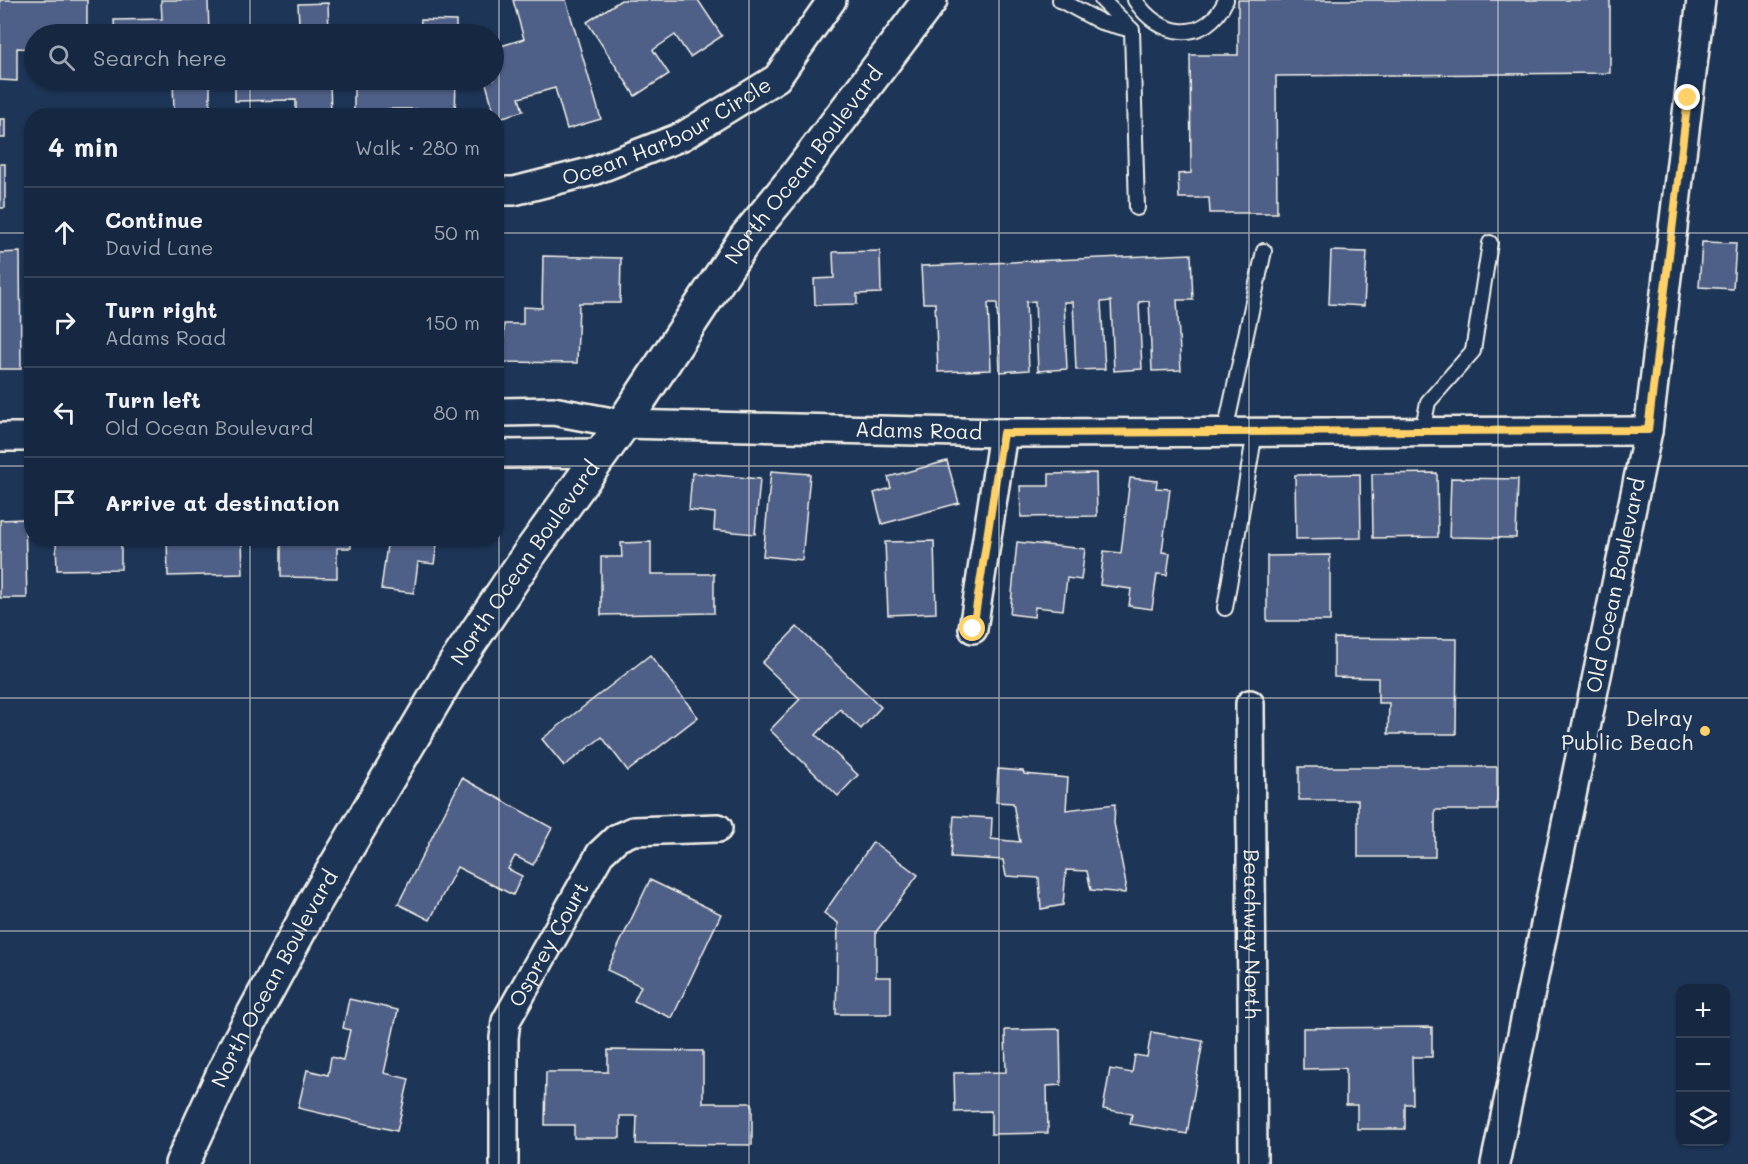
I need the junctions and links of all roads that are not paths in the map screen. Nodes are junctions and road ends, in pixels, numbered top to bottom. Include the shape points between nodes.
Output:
1 (832, 0) edge
2 (930, 0) edge
3 (1060, 0) edge
4 (1102, 0) edge
5 (1135, 0) edge
6 (1226, 0) edge
7 (1701, 0) edge
8 (1145, 14) junction
9 (1132, 30) junction
10 (504, 191) edge
11 (1137, 208) dead end
12 (1490, 243) dead end
13 (1264, 251) dead end
14 (504, 412) edge
15 (623, 424) junction
16 (1648, 430) junction
17 (1225, 432) junction
18 (1255, 432) junction
19 (1422, 432) junction
20 (1003, 433) junction
21 (0, 437) edge
22 (24, 437) edge
23 (602, 453) junction
24 (504, 454) edge
25 (1225, 608) dead end
26 (973, 629) dead end
27 (1250, 704) dead end
28 (718, 828) dead end
29 (182, 1164) edge
30 (504, 1164) edge
31 (1253, 1164) edge
32 (1495, 1164) edge

1 - 10 street, Ocean Harbour Circle via 777,78 682,136 593,171
2 - 15 main road, North Ocean Boulevard via 746,238
3 - 9 lane via 1101,22
4 - 9 lane
5 - 8 lane
6 - 8 lane via 1212,20 1187,31 1161,27
7 - 16 street, Old Ocean Boulevard
8 - 9 lane
9 - 11 lane
12 - 19 lane via 1473,351 1428,402
13 - 17 lane
14 - 15 street, Adams Road via 553,411
15 - 20 street, Adams Road
15 - 23 main road, North Ocean Boulevard
16 - 19 street, Adams Road
16 - 32 street, Old Ocean Boulevard
17 - 18 street, Adams Road
17 - 20 street, Adams Road
18 - 19 street, Adams Road
18 - 25 lane
20 - 26 street
21 - 22 street
23 - 24 street
23 - 29 main road, North Ocean Boulevard via 456,663 336,865 235,1049
27 - 31 street, Beachway North
28 - 30 street, Osprey Court via 633,831 617,838 600,854 506,1021

